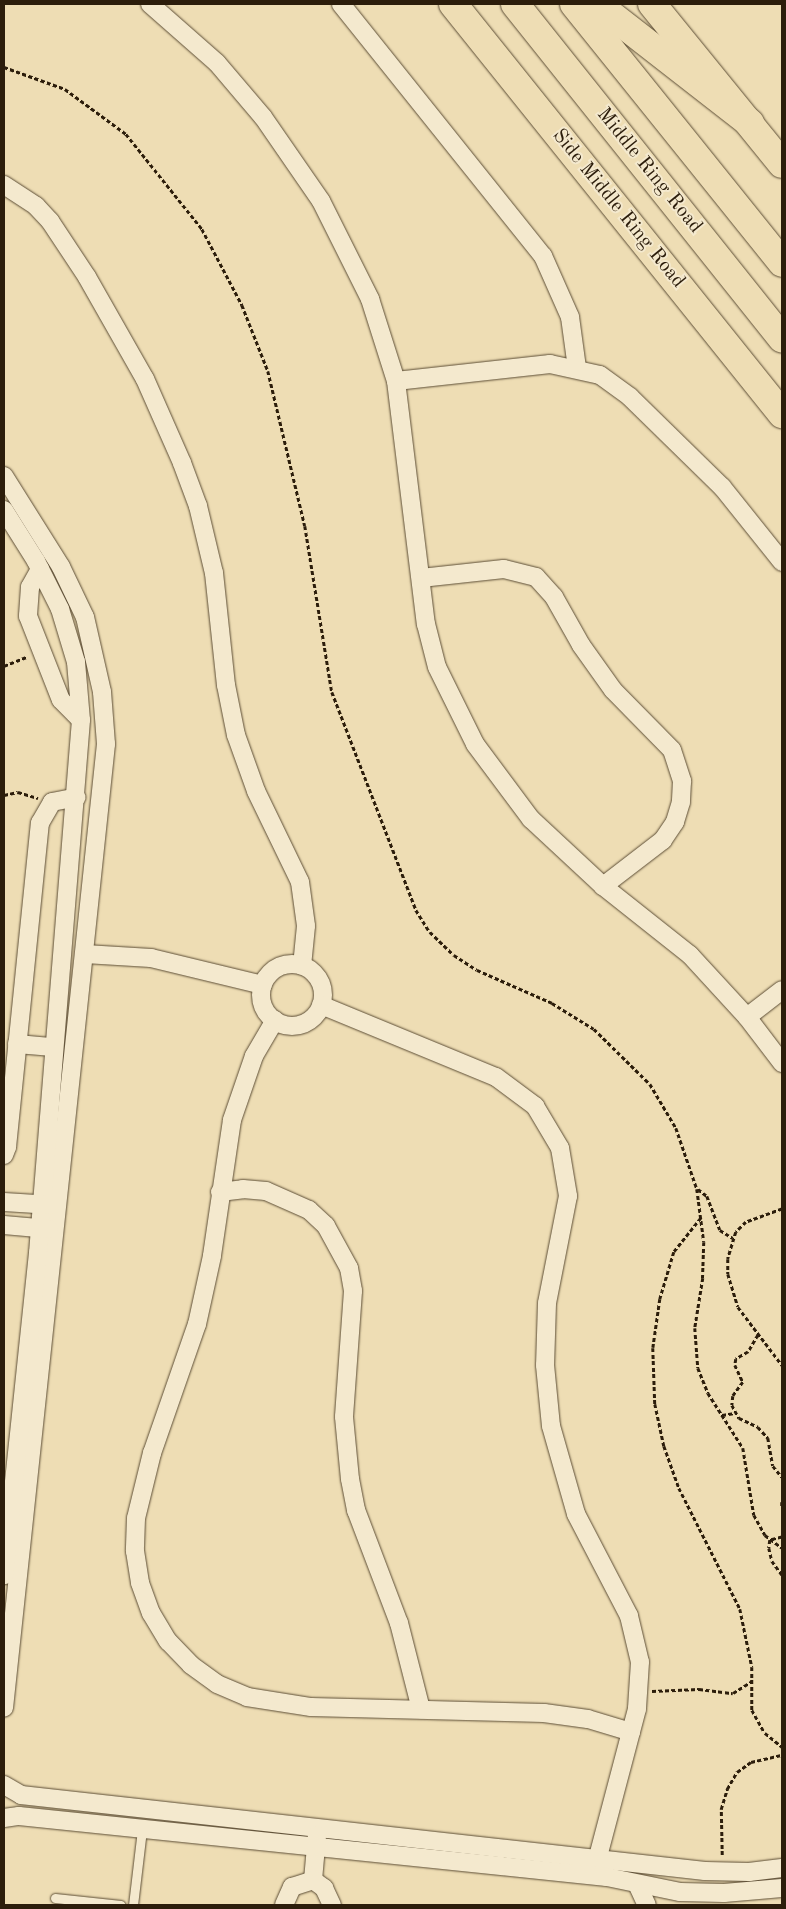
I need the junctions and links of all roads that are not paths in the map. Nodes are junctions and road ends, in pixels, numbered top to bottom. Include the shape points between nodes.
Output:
1 (150, 4) edge
2 (341, 4) edge
3 (453, 4) edge
4 (515, 4) edge
5 (574, 4) edge
6 (596, 4) edge
7 (652, 4) edge
8 (750, 123) junction
9 (782, 164) edge
10 (4, 185) edge
11 (782, 263) edge
12 (782, 338) edge
13 (577, 368) junction
14 (396, 381) junction
15 (782, 414) edge
16 (4, 476) edge
17 (4, 510) edge
18 (782, 562) edge
19 (40, 569) junction
20 (421, 578) junction
21 (82, 720) junction
22 (77, 797) junction
23 (603, 886) junction
24 (85, 954) junction
25 (302, 966) junction
26 (263, 985) junction
27 (782, 990) edge
28 (321, 1005) junction
29 (747, 1017) junction
30 (275, 1020) junction
31 (17, 1044) junction
32 (53, 1047) junction
33 (782, 1063) edge
34 (48, 1113) junction
35 (67, 1115) junction
36 (4, 1154) edge
37 (220, 1192) junction
38 (4, 1202) edge
39 (50, 1205) junction
40 (4, 1226) edge
41 (47, 1229) junction
42 (8, 1505) edge
43 (4, 1574) edge
44 (4, 1708) edge
45 (421, 1709) junction
46 (631, 1732) junction
47 (4, 1785) edge
48 (4, 1814) edge
49 (4, 1818) edge
50 (278, 1822) junction
51 (318, 1826) junction
52 (142, 1829) junction
53 (275, 1842) junction
54 (316, 1846) junction
55 (598, 1857) junction
56 (782, 1868) edge
57 (312, 1880) junction
58 (637, 1884) junction
59 (782, 1888) edge
60 (54, 1898) dead end
61 (676, 1899) edge
62 (121, 1905) edge
63 (133, 1905) edge
64 (284, 1905) edge
65 (332, 1905) edge
66 (647, 1905) edge

1 - 14 street via 197,43 241,89 303,173 354,264 383,335
2 - 13 street via 543,256 570,317
3 - 15 highway, Side Middle Ring Road
4 - 12 highway, Middle Ring Road
5 - 11 highway
6 - 8 highway
7 - 8 highway
8 - 9 highway
10 - 25 street via 36,206 87,277 145,379 182,463 198,506 214,573 226,685 236,736 256,791 300,882 306,919
13 - 14 street via 534,364
13 - 18 street via 600,375 630,397 722,487
14 - 20 street
16 - 24 street via 74,591 85,617 99,675 105,718 105,770
17 - 19 street
19 - 21 street via 60,609 70,640 76,662
19 - 21 street via 30,586 27,606 61,700
20 - 23 street via 426,624 437,667 475,744 531,820
20 - 23 street via 504,568 536,577 554,597 581,645 613,690 672,750 682,780 681,802 675,822 664,840
21 - 22 street
22 - 31 street via 59,798 46,808 40,822
22 - 32 street
23 - 29 street via 690,955
24 - 26 street via 176,962
24 - 35 street
25 - 26 street via 279,967
25 - 28 street via 320,982
26 - 30 street via 262,1000
27 - 29 street
28 - 30 street via 305,1023 290,1026
28 - 46 street via 496,1077 535,1106 560,1148 568,1196 547,1304 544,1365 551,1426 576,1514 629,1616 640,1662 640,1691
29 - 33 street
30 - 37 street via 254,1056 242,1088 225,1153
31 - 32 street
31 - 36 street
32 - 34 street
34 - 35 street
34 - 39 street
35 - 39 street
37 - 45 street via 266,1191 296,1202 326,1226 349,1268 353,1291 344,1417 350,1479 359,1517 399,1623
37 - 45 street via 212,1256 197,1324 152,1453 136,1518 134,1551 140,1583 151,1614 168,1641 191,1665 217,1684 247,1697 311,1707
38 - 39 street
39 - 41 street
40 - 41 street
41 - 42 street
41 - 44 street
42 - 43 street
45 - 46 street via 566,1715
46 - 55 street
47 - 48 street via 8,1803
47 - 50 street via 21,1795
49 - 52 street via 19,1816
50 - 51 street
50 - 53 street
51 - 54 street
51 - 55 street
52 - 53 street
52 - 63 lane
53 - 54 street
54 - 57 street
54 - 58 street via 608,1878
55 - 56 street via 723,1872
57 - 64 street via 292,1887
57 - 65 street via 324,1888
58 - 61 street
58 - 66 street
59 - 61 street
60 - 62 lane

